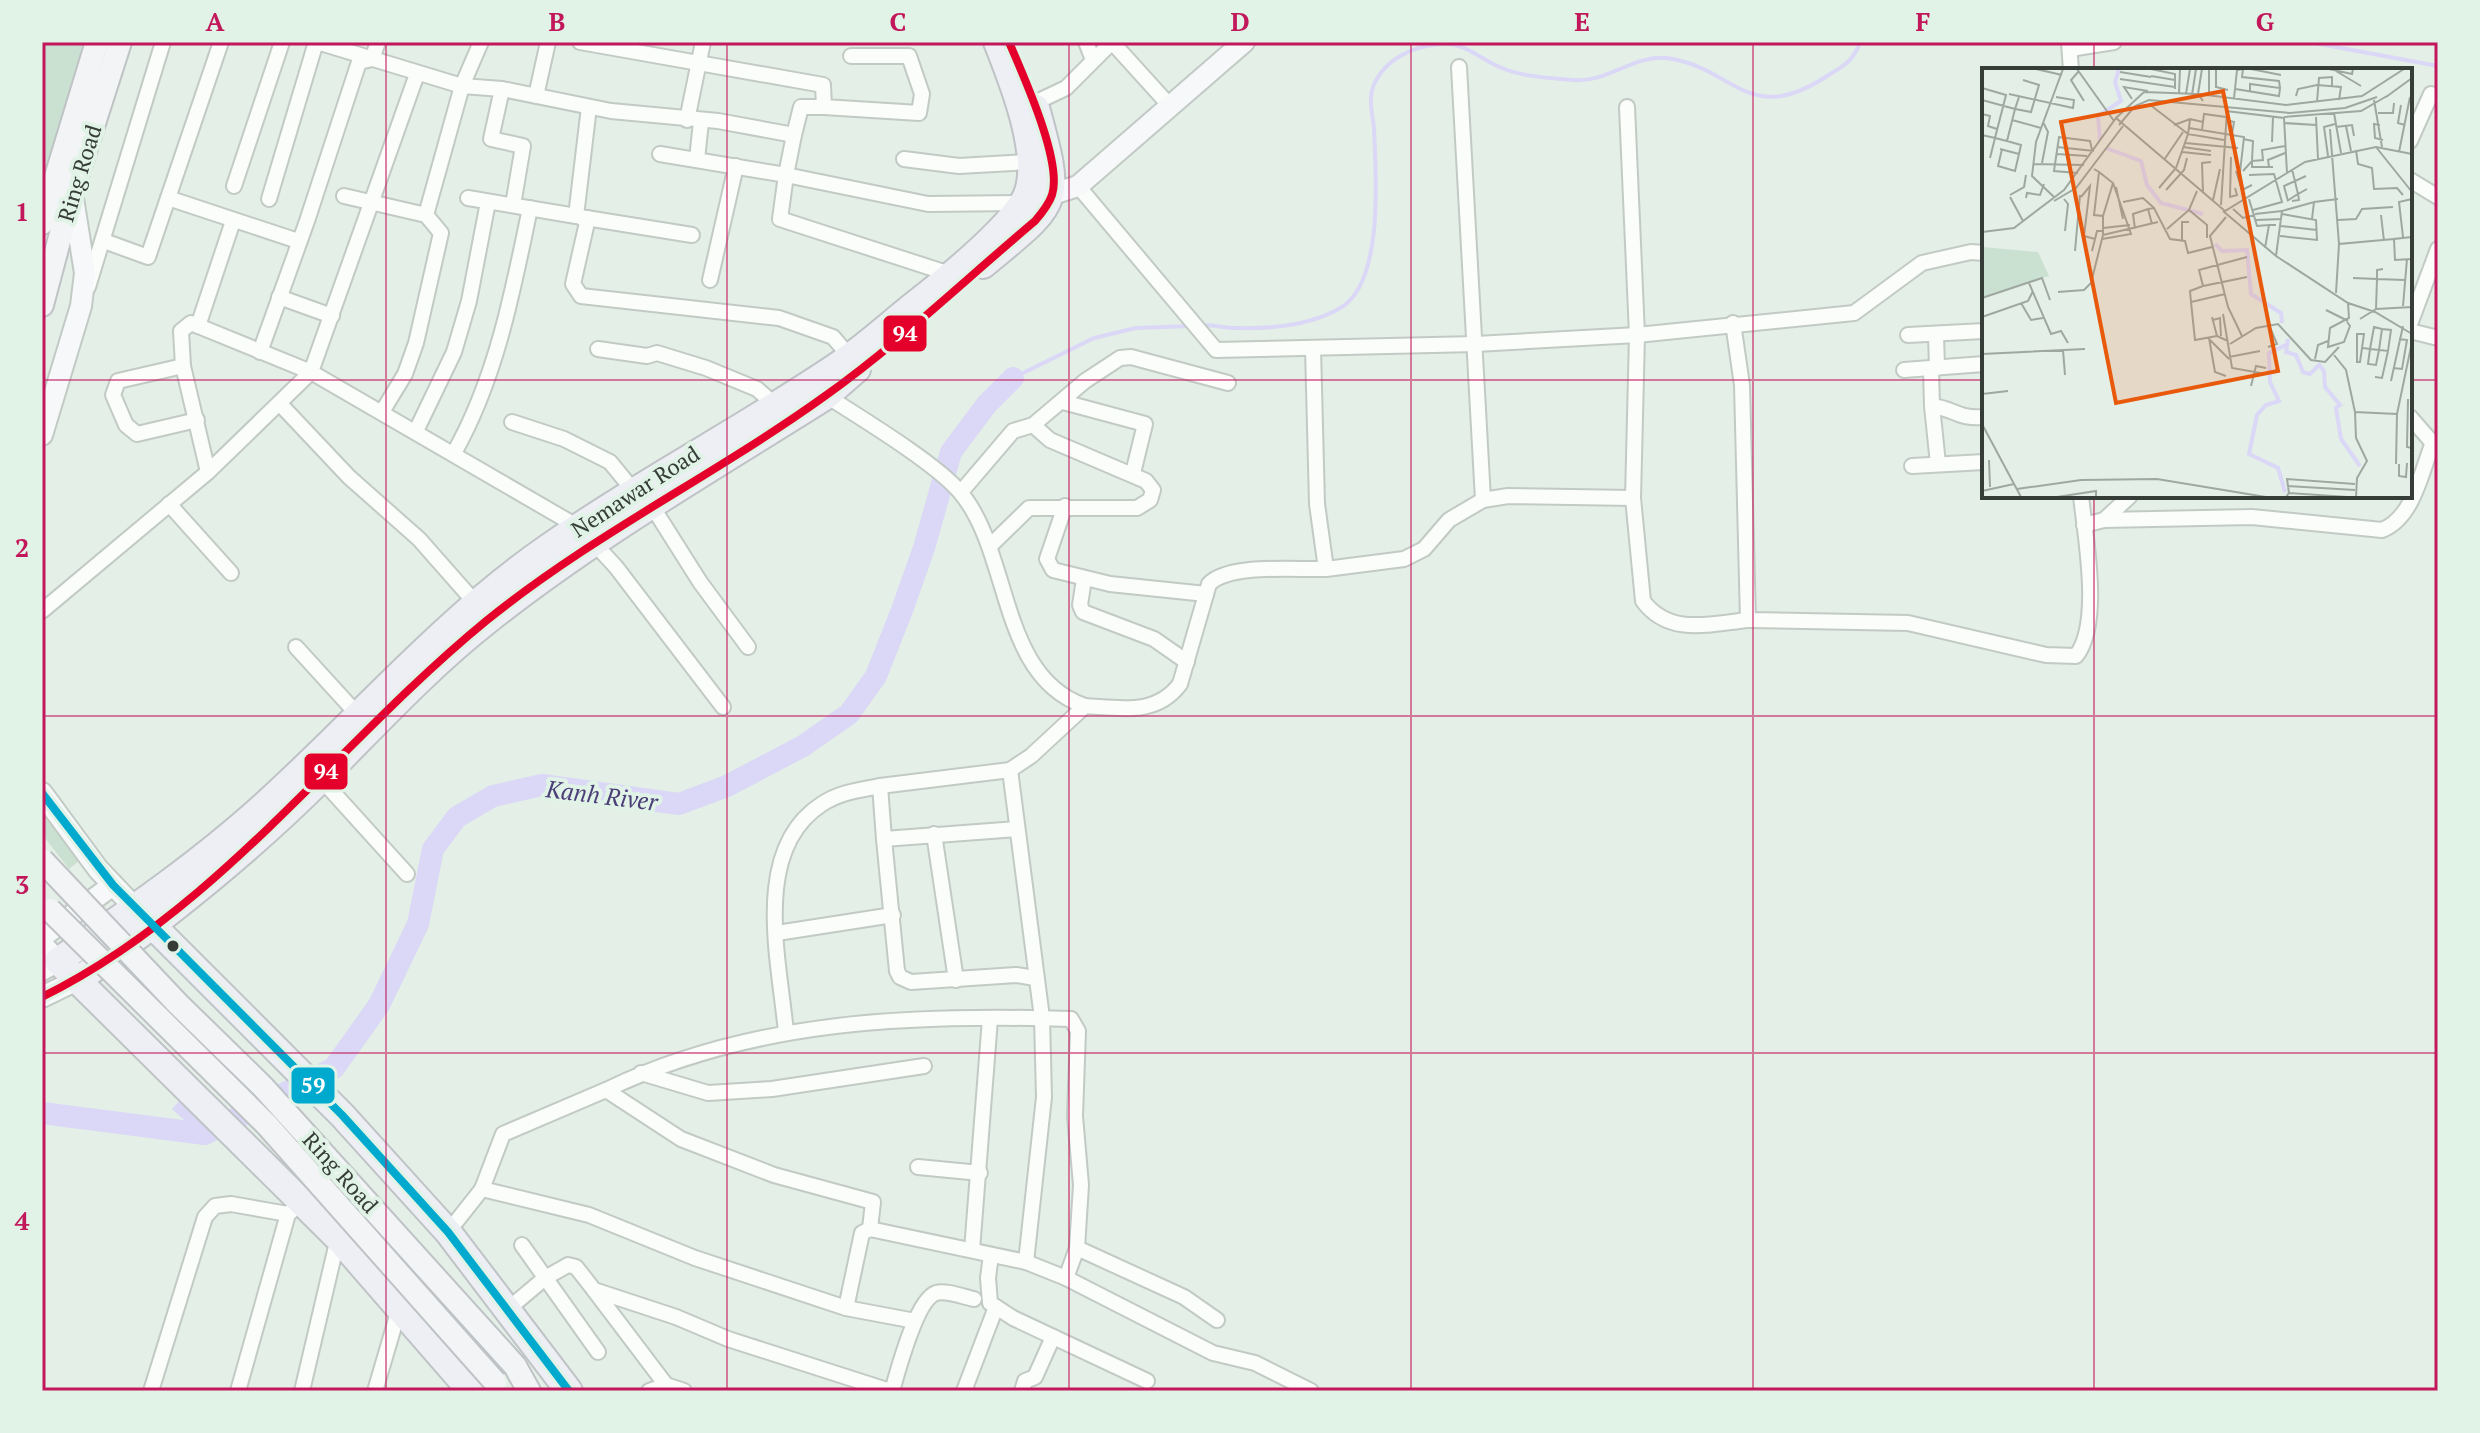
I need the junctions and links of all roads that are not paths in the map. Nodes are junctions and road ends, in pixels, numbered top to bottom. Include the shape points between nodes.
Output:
1 (97, 42) edge
2 (120, 42) edge
3 (163, 42) edge
4 (221, 42) edge
5 (282, 42) edge
6 (316, 42) edge
7 (378, 42) edge
8 (481, 42) edge
9 (548, 42) edge
10 (580, 42) edge
11 (703, 42) edge
12 (997, 42) edge
13 (1009, 42) edge
14 (1086, 42) edge
15 (1112, 42) edge
16 (1244, 42) edge
17 (2114, 42) edge
18 (2070, 46) edge
19 (851, 56) dead end
20 (372, 59) junction
21 (1093, 60) junction
22 (698, 63) junction
23 (1459, 67) dead end
24 (2071, 68) edge
25 (417, 74) junction
26 (462, 86) junction
27 (502, 89) junction
28 (2431, 94) dead end
29 (536, 96) junction
30 (1028, 106) junction
31 (1170, 106) junction
32 (589, 107) junction
33 (824, 107) junction
34 (1627, 107) dead end
35 (694, 121) junction
36 (794, 135) junction
37 (2412, 137) edge
38 (660, 154) dead end
39 (697, 159) junction
40 (904, 159) dead end
41 (1029, 162) junction
42 (736, 166) junction
43 (786, 175) junction
44 (2412, 181) edge
45 (234, 186) dead end
46 (1078, 186) junction
47 (55, 191) edge
48 (1052, 195) junction
49 (344, 196) dead end
50 (2438, 197) edge
51 (168, 198) junction
52 (468, 198) dead end
53 (269, 199) dead end
54 (488, 202) junction
55 (369, 203) junction
56 (1023, 203) junction
57 (513, 205) junction
58 (530, 208) junction
59 (426, 215) junction
60 (582, 217) junction
61 (233, 221) junction
62 (42, 223) edge
63 (692, 235) dead end
64 (104, 241) junction
65 (298, 241) junction
66 (2438, 249) edge
67 (1982, 253) edge
68 (953, 275) junction
69 (710, 280) dead end
70 (2431, 292) edge
71 (279, 297) junction
72 (42, 305) edge
73 (81, 306) junction
74 (332, 316) junction
75 (2412, 321) edge
76 (1733, 323) junction
77 (198, 326) junction
78 (1982, 331) edge
79 (2412, 332) edge
80 (1637, 335) junction
81 (1908, 335) dead end
82 (1936, 335) junction
83 (2438, 338) edge
84 (1476, 344) junction
85 (598, 349) dead end
86 (1313, 349) junction
87 (260, 352) junction
88 (850, 357) junction
89 (1982, 364) edge
90 (183, 366) junction
91 (1934, 369) junction
92 (1904, 370) dead end
93 (311, 372) junction
94 (1228, 383) dead end
95 (817, 390) junction
96 (1063, 402) junction
97 (774, 404) junction
98 (281, 405) junction
99 (1932, 406) junction
100 (382, 412) junction
101 (1982, 417) edge
102 (2412, 419) edge
103 (197, 420) junction
104 (512, 422) dead end
105 (1033, 425) junction
106 (416, 431) junction
107 (42, 435) edge
108 (2435, 447) edge
109 (454, 453) junction
110 (1982, 462) edge
111 (1938, 464) junction
112 (1912, 466) dead end
113 (208, 472) junction
114 (1133, 473) junction
115 (961, 492) junction
116 (2412, 495) edge
117 (642, 498) junction
118 (1633, 498) junction
119 (2081, 498) edge
120 (2128, 498) edge
121 (2411, 498) edge
122 (1483, 500) junction
123 (169, 504) junction
124 (1065, 506) junction
125 (2104, 520) junction
126 (2084, 525) junction
127 (588, 535) junction
128 (991, 545) junction
129 (1326, 569) junction
130 (231, 573) dead end
131 (1084, 579) junction
132 (1206, 594) junction
133 (42, 611) edge
134 (482, 612) junction
135 (1748, 620) junction
136 (296, 647) dead end
137 (748, 647) dead end
138 (1187, 662) junction
139 (1074, 701) junction
140 (723, 707) dead end
141 (351, 730) junction
142 (1016, 766) junction
143 (321, 779) junction
144 (880, 786) junction
145 (42, 793) edge
146 (275, 809) junction
147 (1017, 829) junction
148 (934, 834) junction
149 (884, 839) junction
150 (42, 860) edge
151 (407, 874) dead end
152 (113, 885) junction
153 (42, 902) edge
154 (893, 915) junction
155 (144, 917) junction
156 (777, 933) junction
157 (42, 937) edge
158 (171, 947) junction
159 (47, 958) edge
160 (1035, 978) junction
161 (77, 980) junction
162 (956, 980) junction
163 (42, 997) edge
164 (98, 999) junction
165 (1042, 1018) junction
166 (990, 1019) junction
167 (786, 1033) junction
168 (924, 1066) dead end
169 (640, 1073) junction
170 (606, 1090) junction
171 (918, 1167) dead end
172 (980, 1173) junction
173 (482, 1189) junction
174 (295, 1208) junction
175 (870, 1229) junction
176 (448, 1232) junction
177 (338, 1238) junction
178 (522, 1245) dead end
179 (1077, 1248) junction
180 (972, 1250) junction
181 (991, 1255) junction
182 (1026, 1262) junction
183 (545, 1278) junction
184 (1066, 1278) junction
185 (594, 1290) junction
186 (974, 1299) dead end
187 (400, 1305) junction
188 (996, 1307) junction
189 (846, 1308) junction
190 (507, 1310) junction
191 (1217, 1320) dead end
192 (915, 1321) junction
193 (1053, 1337) junction
194 (598, 1352) dead end
195 (1147, 1381) dead end
196 (666, 1385) junction
197 (475, 1386) edge
198 (151, 1391) edge
199 (238, 1391) edge
200 (302, 1391) edge
201 (375, 1391) edge
202 (529, 1391) edge
203 (569, 1391) edge
204 (649, 1391) edge
205 (684, 1391) edge
206 (891, 1391) edge
207 (964, 1391) edge
208 (1022, 1391) edge
209 (1311, 1391) edge

1 - 47 main road, Ring Road
2 - 47 main road, Ring Road
3 - 64 street
4 - 51 street
5 - 45 street
6 - 20 street
6 - 53 street
7 - 20 street
8 - 26 street
9 - 29 street
10 - 22 street
11 - 22 street
12 - 30 highway
13 - 30 highway
14 - 21 street
15 - 21 street
15 - 31 street
16 - 31 street
17 - 18 street
18 - 24 street
19 - 33 street via 909,56 922,94 919,113
20 - 25 street
20 - 65 street via 359,62
21 - 30 street via 1066,88
22 - 33 street via 823,85
22 - 35 street
23 - 84 street
25 - 26 street
25 - 55 street
26 - 27 street
26 - 59 street
27 - 29 street
27 - 57 street via 491,139 523,146
28 - 37 street
29 - 32 street
30 - 41 highway
30 - 48 highway via 1054,171
31 - 46 street
32 - 35 street
32 - 60 street
33 - 36 street via 801,107
34 - 80 street
35 - 36 street
35 - 39 street
36 - 43 street
38 - 39 street
39 - 42 street
40 - 41 street via 959,166
41 - 56 highway
42 - 43 street
42 - 69 street
43 - 56 street via 928,204
43 - 68 street via 780,219
44 - 50 street
46 - 48 street
46 - 86 street via 1216,350
47 - 62 main road, Ring Road
47 - 72 main road, Ring Road
47 - 73 street via 85,273
48 - 56 street
48 - 95 highway via 1035,221
49 - 55 street
51 - 61 street
51 - 64 street via 148,257
52 - 54 street
54 - 57 street
54 - 106 street via 457,344
55 - 59 street
55 - 74 street
56 - 68 highway, Nemawar Road
57 - 58 street
58 - 60 street
58 - 109 street via 503,327
59 - 100 street via 441,233 405,374
60 - 63 street
60 - 88 street via 573,284 581,296 779,318 833,337
61 - 65 street
61 - 77 street
64 - 73 street
65 - 71 street
66 - 70 street
67 - 76 street via 1922,263 1854,313
68 - 88 highway, Nemawar Road
70 - 75 street
71 - 74 street
71 - 87 street
73 - 107 street
74 - 93 street
76 - 80 street
76 - 135 street via 1742,385
77 - 87 street
77 - 90 street via 182,328
78 - 82 street
79 - 83 street
80 - 84 street
80 - 118 street
81 - 82 street
82 - 91 street
84 - 86 street
84 - 122 street
85 - 97 street via 657,353 706,368 757,389
86 - 129 street via 1316,489
87 - 93 street
88 - 95 highway, Nemawar Road
89 - 91 street
90 - 103 street
90 - 103 street via 118,381 113,395 126,425 137,434
91 - 92 street
91 - 99 street
93 - 98 street
93 - 100 street
94 - 96 street via 1120,358
95 - 97 highway, Nemawar Road
95 - 115 street
95 - 117 highway
96 - 105 street
96 - 114 street via 1145,424
97 - 117 highway, Nemawar Road
98 - 113 street
98 - 134 street via 349,477 419,539
99 - 101 street via 1962,418
99 - 111 street
100 - 106 street
102 - 108 street
103 - 113 street
104 - 117 street via 600,455
105 - 114 street via 1050,440
105 - 115 street via 1013,431
106 - 109 street
108 - 116 street
109 - 127 street
110 - 111 street
111 - 112 street
113 - 123 street
114 - 124 street via 1151,485 1145,505
115 - 128 street
117 - 127 highway, Nemawar Road
117 - 137 street
118 - 122 street
118 - 135 street via 1643,601 1652,613 1687,627
119 - 126 street
120 - 125 street
121 - 125 street via 2402,516 2382,530 2252,517
122 - 129 street via 1449,520 1424,549 1404,559
123 - 130 street
123 - 133 street
124 - 128 street via 1029,508
124 - 131 street via 1048,566
125 - 126 street
126 - 135 street via 2090,590 2084,646 2076,656 2046,655 1908,623
127 - 134 highway, Nemawar Road via 545,549
127 - 140 street
128 - 139 street via 1023,647
129 - 132 street via 1233,572 1217,576
131 - 132 street
131 - 138 street via 1083,612 1154,639
132 - 138 street
134 - 141 highway, Nemawar Road via 412,686
134 - 141 highway, Nemawar Road via 395,676
136 - 141 street
138 - 139 street via 1172,695 1154,707
139 - 142 street
141 - 143 highway, Nemawar Road
141 - 146 highway, Nemawar Road
142 - 144 street
142 - 147 street
143 - 146 highway, Nemawar Road
143 - 151 street
144 - 149 street
144 - 156 street via 842,793 821,804 793,835 777,884
145 - 152 street
146 - 155 highway, Nemawar Road
147 - 148 street
147 - 160 street
148 - 149 street
148 - 162 street
149 - 154 street
150 - 202 main road, Ring Road, bridge via 263,1087 515,1366
152 - 155 street
152 - 157 street
153 - 197 main road, Ring Road, bridge via 267,1125
154 - 156 street
154 - 162 street via 900,977 911,982
155 - 158 highway
155 - 159 highway
155 - 161 highway
156 - 167 street
158 - 164 highway
158 - 176 highway via 342,1115
159 - 161 highway
160 - 162 street
160 - 165 street
161 - 163 street
161 - 164 highway
164 - 174 highway via 262,1160
165 - 166 street
165 - 179 street via 1071,1019 1078,1031
165 - 182 street via 1044,1097
166 - 167 street via 912,1017
166 - 172 street
167 - 169 street via 715,1047
168 - 169 street via 708,1093
169 - 170 street
170 - 173 street via 503,1134
170 - 175 street via 681,1139 774,1175 873,1202
171 - 172 street
172 - 180 street
173 - 176 street
173 - 189 street via 589,1215 695,1258
174 - 177 highway
174 - 198 street via 231,1204 215,1206 205,1217
174 - 199 street
175 - 180 street
175 - 189 street via 862,1233
176 - 190 highway
177 - 187 highway
177 - 200 street
178 - 183 street
179 - 184 street
179 - 191 street via 1184,1297
180 - 181 street
181 - 182 street
181 - 188 street via 990,1303
182 - 184 street
183 - 185 street via 568,1265 576,1267
183 - 190 street
183 - 194 street
184 - 209 street via 1213,1353 1255,1363
185 - 196 street
185 - 206 street
186 - 192 street via 935,1294
187 - 197 highway
187 - 201 street
188 - 193 street
188 - 207 street
189 - 192 street
190 - 203 highway
192 - 206 street
193 - 195 street
193 - 208 street via 1035,1377 1025,1381
196 - 204 street
196 - 205 street

